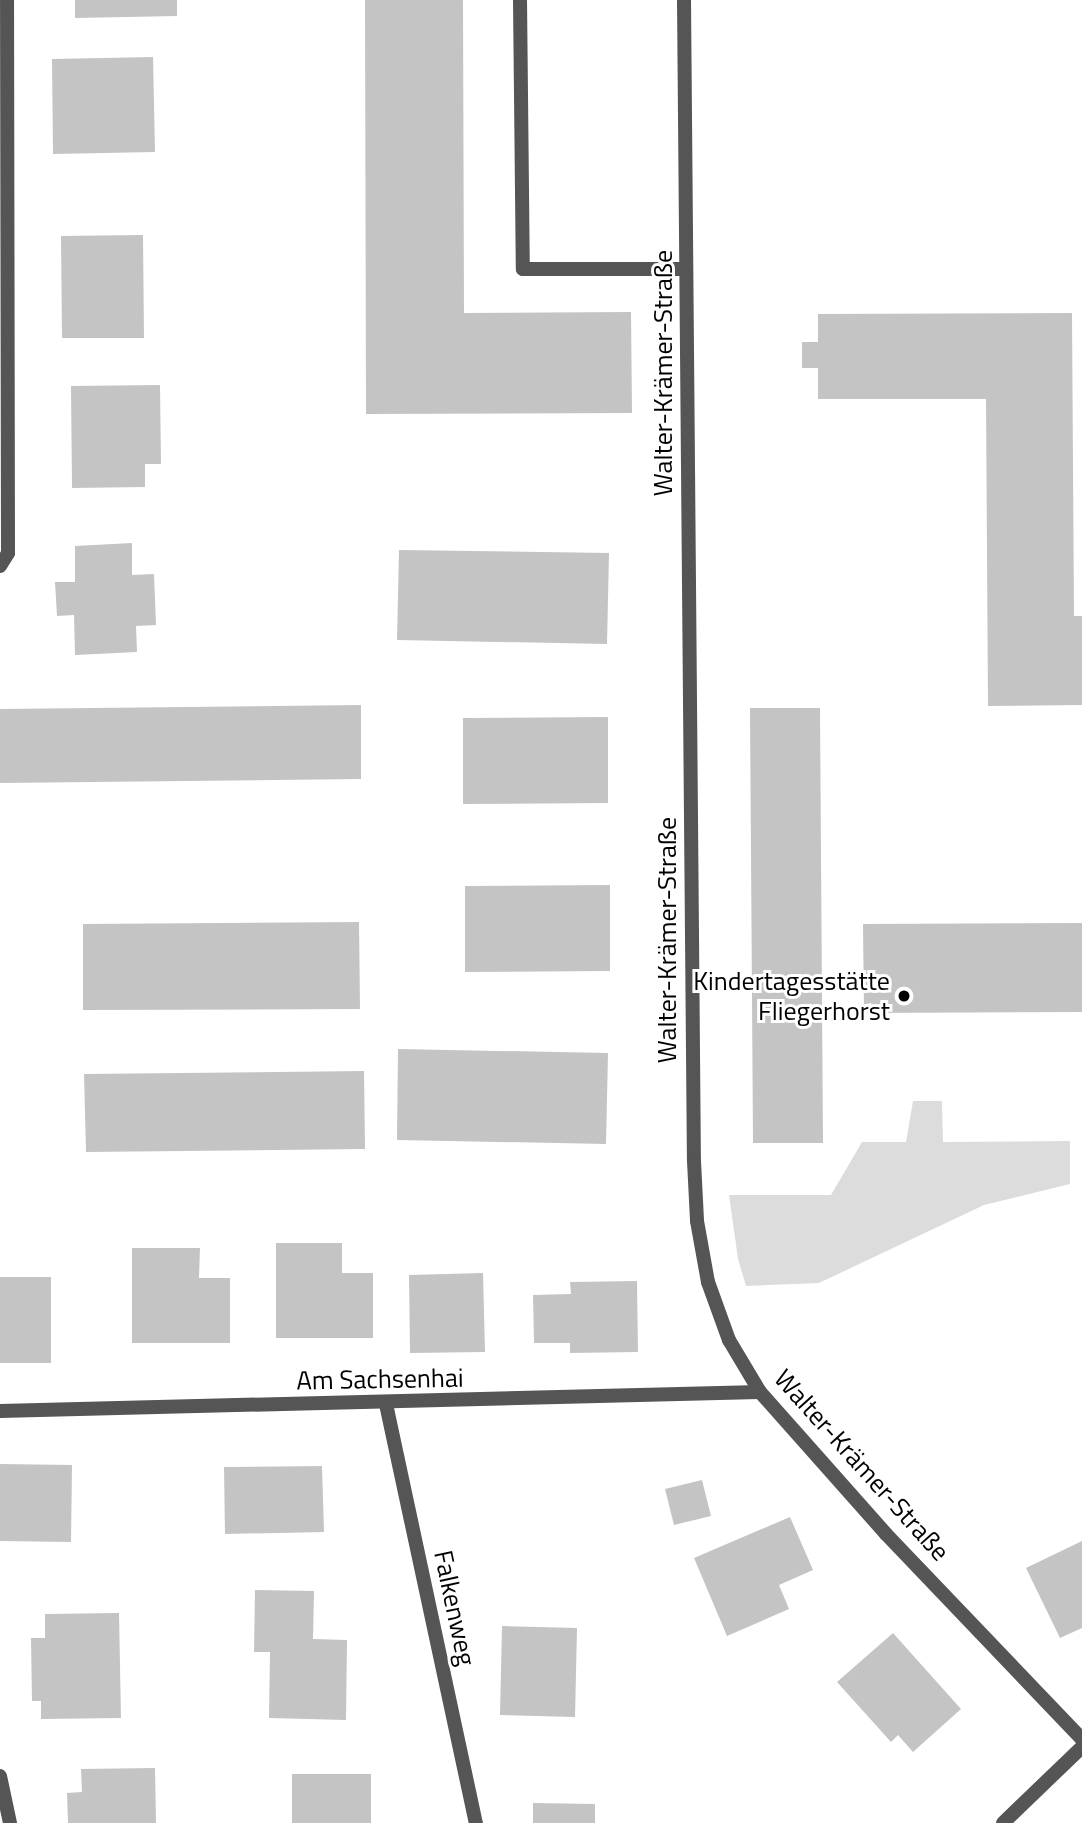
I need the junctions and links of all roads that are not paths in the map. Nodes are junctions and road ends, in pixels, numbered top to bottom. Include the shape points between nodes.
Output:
1 (7, 0) edge
2 (520, 0) edge
3 (684, 0) edge
4 (5, 127) edge
5 (686, 269) junction
6 (0, 566) edge
7 (760, 1392) junction
8 (386, 1404) junction
9 (0, 1411) edge
10 (1082, 1739) edge
11 (1082, 1747) edge
12 (0, 1776) edge
13 (10, 1823) edge
14 (476, 1823) edge
15 (1003, 1823) edge

1 - 4 street
2 - 5 street via 523,269
3 - 5 street, Walter-Krämer-Straße
4 - 6 street via 8,553
5 - 7 street, Walter-Krämer-Straße via 696,1221 708,1282 729,1340
7 - 8 street, Am Sachsenhai
7 - 10 street, Walter-Krämer-Straße
8 - 9 street, Am Sachsenhai
8 - 14 street, Falkenweg
11 - 15 street
12 - 13 street

